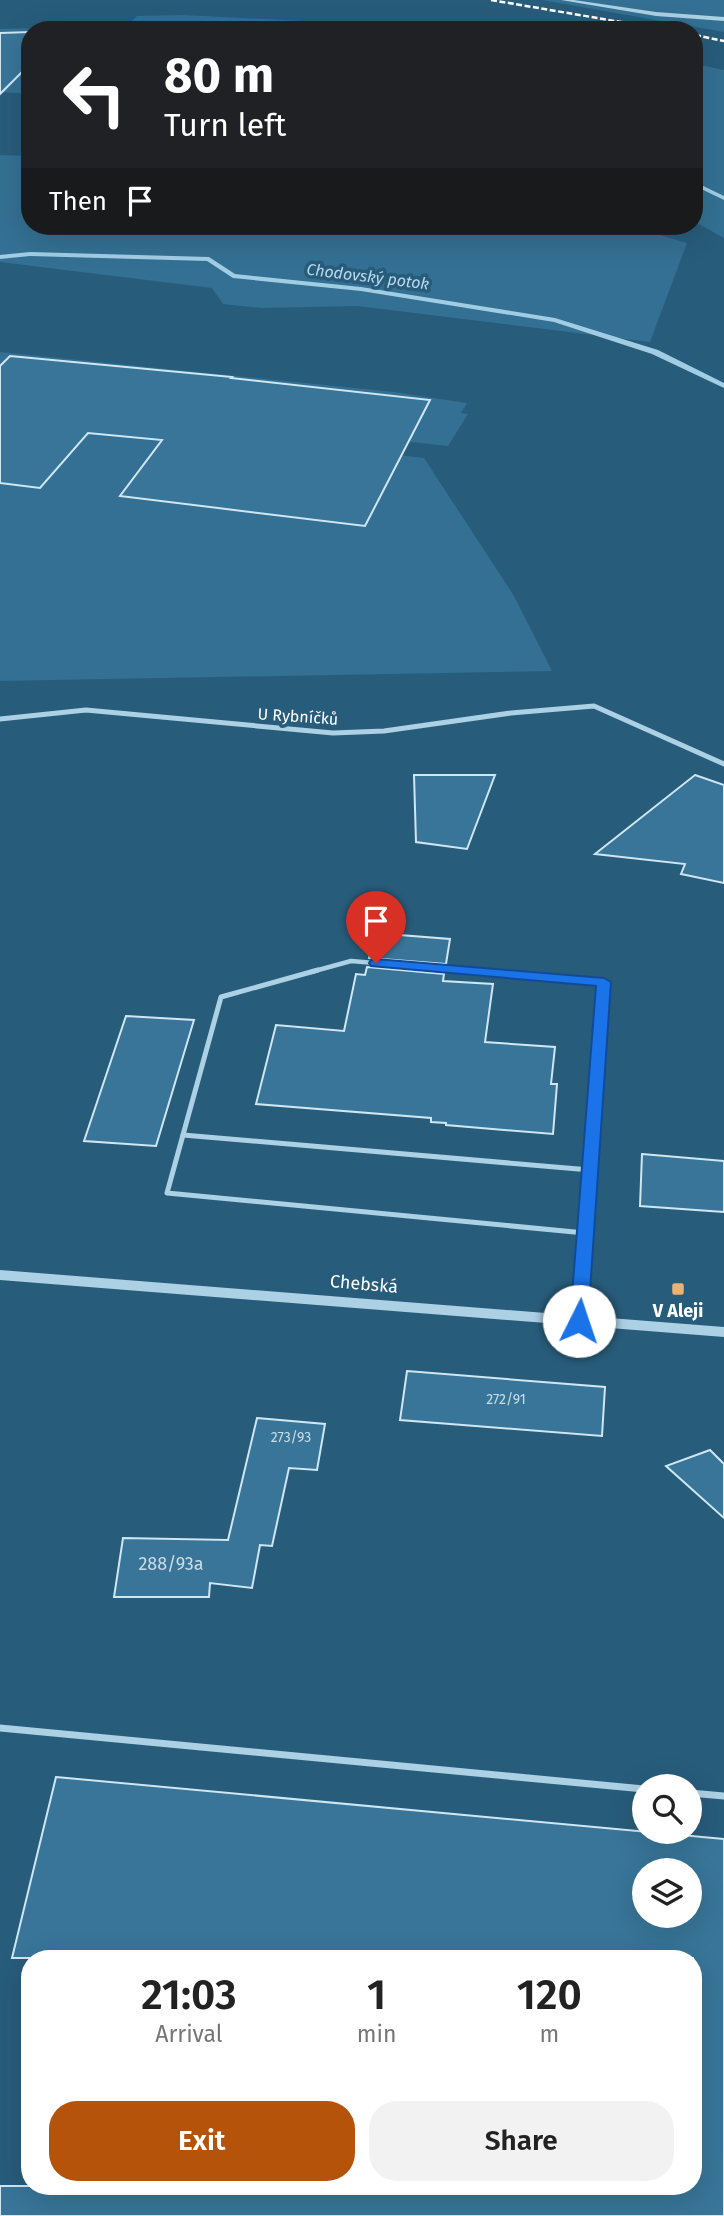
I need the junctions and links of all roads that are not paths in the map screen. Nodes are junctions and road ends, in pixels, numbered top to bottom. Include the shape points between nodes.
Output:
1 (564, 0) edge
2 (724, 19) edge
3 (0, 719) edge
4 (724, 764) edge
5 (183, 1135) junction
6 (590, 1170) junction
7 (586, 1233) junction
8 (0, 1275) edge
9 (579, 1321) junction
10 (724, 1332) edge
11 (0, 1728) edge
12 (632, 1788) edge
13 (702, 1794) edge
14 (724, 1796) edge

1 - 2 street
3 - 4 street, U Rybníčků via 86,710 332,733 594,706
5 - 6 lane
5 - 6 lane via 221,997 351,961 604,982
5 - 7 lane via 167,1193
6 - 7 lane
7 - 9 lane
8 - 9 street, Chebská
9 - 10 street, Chebská
11 - 12 lane
13 - 14 lane

